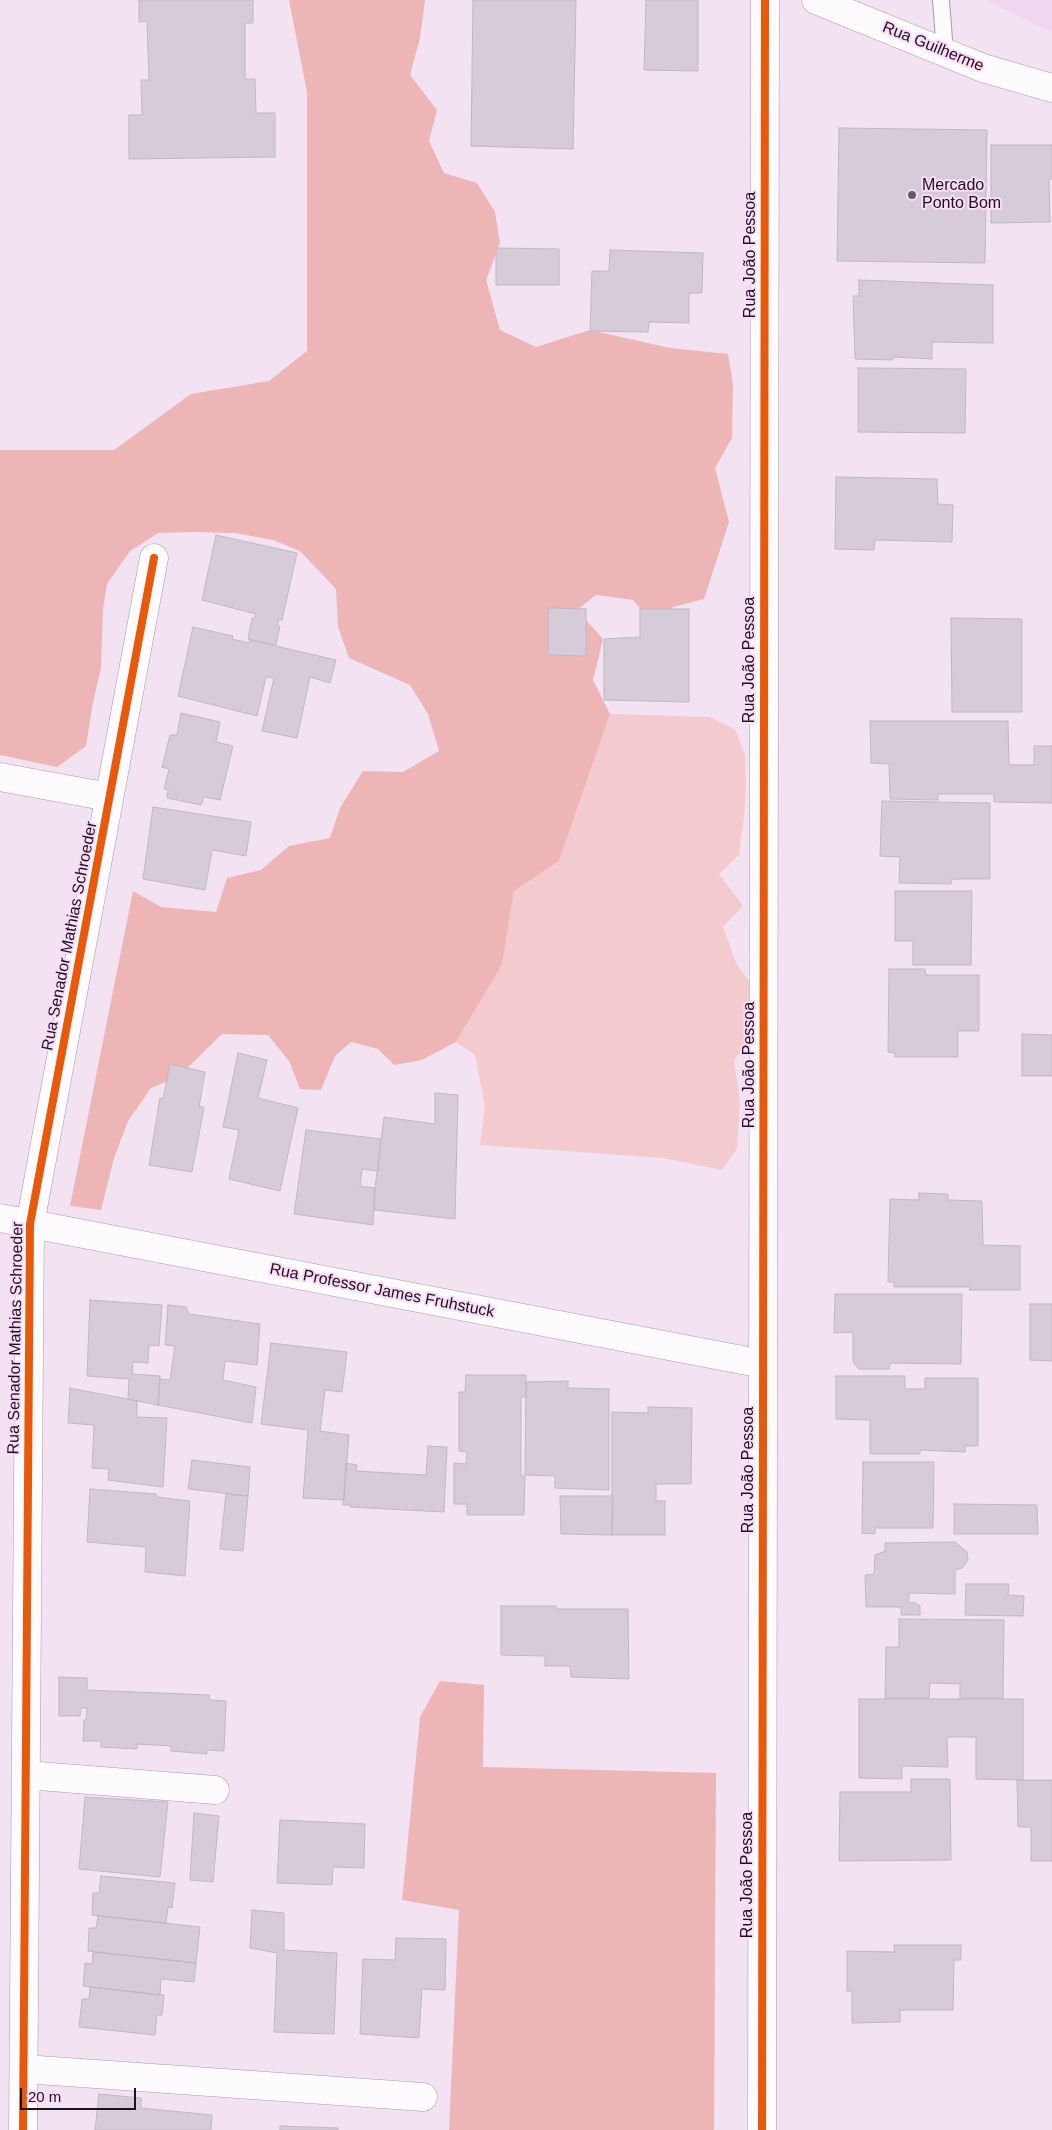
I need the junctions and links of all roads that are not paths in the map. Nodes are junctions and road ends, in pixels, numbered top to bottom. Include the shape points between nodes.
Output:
1 (765, 0) edge
2 (816, 0) edge
3 (941, 0) edge
4 (945, 52) junction
5 (1052, 88) edge
6 (154, 558) dead end
7 (0, 777) edge
8 (109, 797) junction
9 (0, 1218) edge
10 (30, 1224) junction
11 (763, 1364) junction
12 (26, 1775) junction
13 (215, 1790) dead end
14 (24, 2068) junction
15 (423, 2097) dead end
16 (24, 2130) edge
17 (762, 2130) edge

1 - 11 street, Rua João Pessoa
2 - 4 street, Rua Guilherme
3 - 4 lane
4 - 5 street, Rua Guilherme via 983,68
6 - 8 street, Rua Senador Mathias Schroeder
7 - 8 street
8 - 10 street, Rua Senador Mathias Schroeder
9 - 10 street, Rua Professor James Fruhstuck
10 - 11 street, Rua Professor James Fruhstuck
10 - 12 street, Rua Senador Mathias Schroeder
11 - 17 street, Rua João Pessoa
12 - 13 street
12 - 14 street, Rua Senador Mathias Schroeder
14 - 15 street
14 - 16 street, Rua Senador Mathias Schroeder

